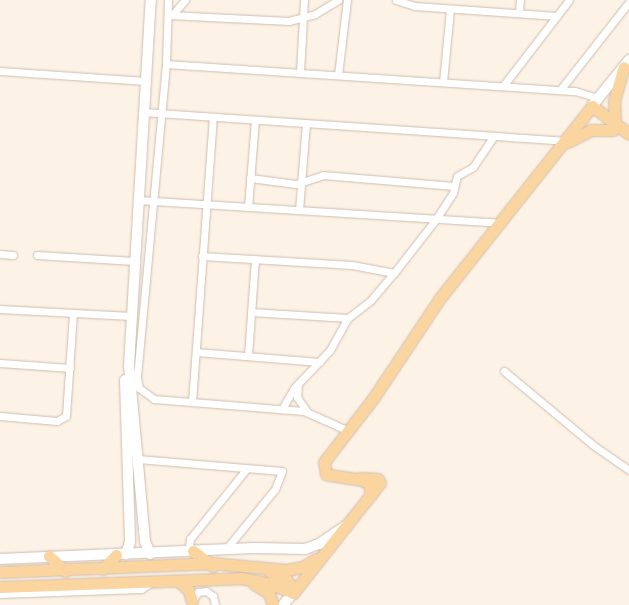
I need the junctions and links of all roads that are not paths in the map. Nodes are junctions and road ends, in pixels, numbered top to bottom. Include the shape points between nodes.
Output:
1 (151, 0) edge
2 (168, 0) edge
3 (185, 0) edge
4 (304, 0) edge
5 (338, 0) edge
6 (347, 0) edge
7 (396, 0) edge
8 (520, 0) edge
9 (569, 0) edge
10 (629, 2) edge
11 (450, 8) junction
12 (519, 13) junction
13 (171, 15) junction
14 (557, 16) junction
15 (303, 19) junction
16 (626, 63) edge
17 (166, 64) junction
18 (0, 71) edge
19 (300, 72) junction
20 (338, 75) junction
21 (146, 81) junction
22 (443, 82) junction
23 (502, 86) junction
24 (560, 90) junction
25 (593, 105) junction
26 (143, 112) junction
27 (161, 113) junction
28 (212, 117) junction
29 (254, 120) junction
30 (306, 123) junction
31 (614, 127) junction
32 (629, 134) edge
33 (494, 136) junction
34 (629, 142) edge
35 (561, 145) junction
36 (250, 178) junction
37 (301, 182) junction
38 (454, 186) junction
39 (138, 200) junction
40 (154, 201) junction
41 (206, 204) junction
42 (248, 207) junction
43 (299, 210) junction
44 (436, 219) junction
45 (499, 223) junction
46 (0, 254) edge
47 (14, 254) dead end
48 (37, 255) dead end
49 (202, 256) junction
50 (255, 259) junction
51 (134, 261) junction
52 (394, 273) junction
53 (0, 309) edge
54 (251, 312) junction
55 (73, 313) junction
56 (130, 316) junction
57 (348, 318) junction
58 (129, 342) junction
59 (196, 352) junction
60 (248, 356) junction
61 (320, 362) junction
62 (0, 363) edge
63 (70, 368) junction
64 (504, 371) dead end
65 (298, 384) junction
66 (192, 402) junction
67 (282, 409) junction
68 (307, 412) junction
69 (0, 416) edge
70 (349, 431) junction
71 (138, 459) junction
72 (247, 468) junction
73 (629, 470) edge
74 (356, 478) junction
75 (371, 495) junction
76 (142, 509) junction
77 (129, 510) junction
78 (347, 525) junction
79 (226, 549) junction
80 (193, 551) junction
81 (324, 553) junction
82 (150, 554) junction
83 (121, 555) junction
84 (49, 556) junction
85 (0, 558) edge
86 (211, 564) junction
87 (240, 565) junction
88 (103, 569) junction
89 (65, 571) junction
90 (0, 572) edge
91 (182, 580) junction
92 (210, 580) junction
93 (0, 581) edge
94 (153, 581) junction
95 (32, 585) junction
96 (0, 587) edge
97 (294, 592) junction
98 (0, 594) edge
99 (192, 603) edge
100 (215, 605) edge
101 (273, 605) edge
102 (283, 605) edge

1 - 21 street
2 - 13 street
3 - 13 street
4 - 15 street
5 - 15 street
6 - 20 street
7 - 11 street via 415,6
8 - 12 street
9 - 14 street
10 - 24 street
11 - 12 street
11 - 22 street
12 - 14 street
13 - 15 street via 280,22
13 - 17 street
14 - 23 street
15 - 19 street
16 - 25 street
16 - 31 main road via 614,101
17 - 19 street
17 - 27 street
18 - 21 street
19 - 20 street
20 - 22 street
21 - 26 street
22 - 23 street
23 - 24 street
24 - 25 street
25 - 31 main road
25 - 35 main road
26 - 27 street
26 - 39 street
27 - 28 street
27 - 40 street
28 - 29 street
28 - 41 street
29 - 30 street
29 - 36 street
30 - 33 street
30 - 37 street
31 - 32 main road
31 - 34 main road
31 - 35 main road via 586,132
33 - 35 street
33 - 38 street via 472,167 457,176
35 - 45 main road
36 - 37 street via 286,184
36 - 42 street
37 - 38 street via 323,175
37 - 43 street
38 - 44 street
39 - 40 street
39 - 51 street
40 - 41 street
40 - 66 street via 137,382 141,392 150,398
41 - 42 street
41 - 49 street
42 - 43 street
43 - 44 street
44 - 45 street
44 - 52 street
45 - 70 main road via 440,298
46 - 47 street
48 - 51 street
49 - 50 street
49 - 59 street
50 - 52 street via 352,264
50 - 54 street
51 - 56 street
52 - 57 street via 372,300
53 - 55 street
54 - 57 street
54 - 60 street
55 - 56 street
55 - 63 street
56 - 58 street
57 - 61 street
58 - 71 street via 129,376 136,417
58 - 77 street via 124,400
59 - 60 street
59 - 66 street
60 - 61 street
61 - 65 street
62 - 63 street
63 - 69 street via 67,413 62,420
64 - 73 street via 599,450
65 - 67 street
65 - 68 street via 297,397
66 - 67 street
67 - 68 street
68 - 70 street
70 - 74 main road via 323,467 328,476
71 - 72 street
71 - 76 street
72 - 79 street via 282,471 275,488
72 - 80 street via 190,539 189,546
74 - 75 main road via 369,484
74 - 75 main road via 379,480
75 - 78 main road
76 - 77 street via 142,538 138,542 134,539
76 - 82 street
77 - 83 street via 130,547
78 - 79 street via 306,549
78 - 81 main road
79 - 80 street
80 - 82 street
80 - 86 main road
81 - 87 main road via 293,569
81 - 97 main road
82 - 83 street
83 - 84 street
83 - 88 main road
84 - 85 street
84 - 89 main road
86 - 87 main road
86 - 88 main road
86 - 91 main road via 215,570 213,575
87 - 97 main road via 282,576
88 - 89 main road
89 - 90 main road
91 - 92 main road
91 - 94 main road
91 - 99 main road
92 - 97 main road via 256,580
92 - 101 main road via 256,584 269,593
93 - 95 street via 22,581
94 - 95 main road
94 - 98 street via 141,588
95 - 96 main road
97 - 102 street
99 - 100 street via 196,594 206,591 213,596

